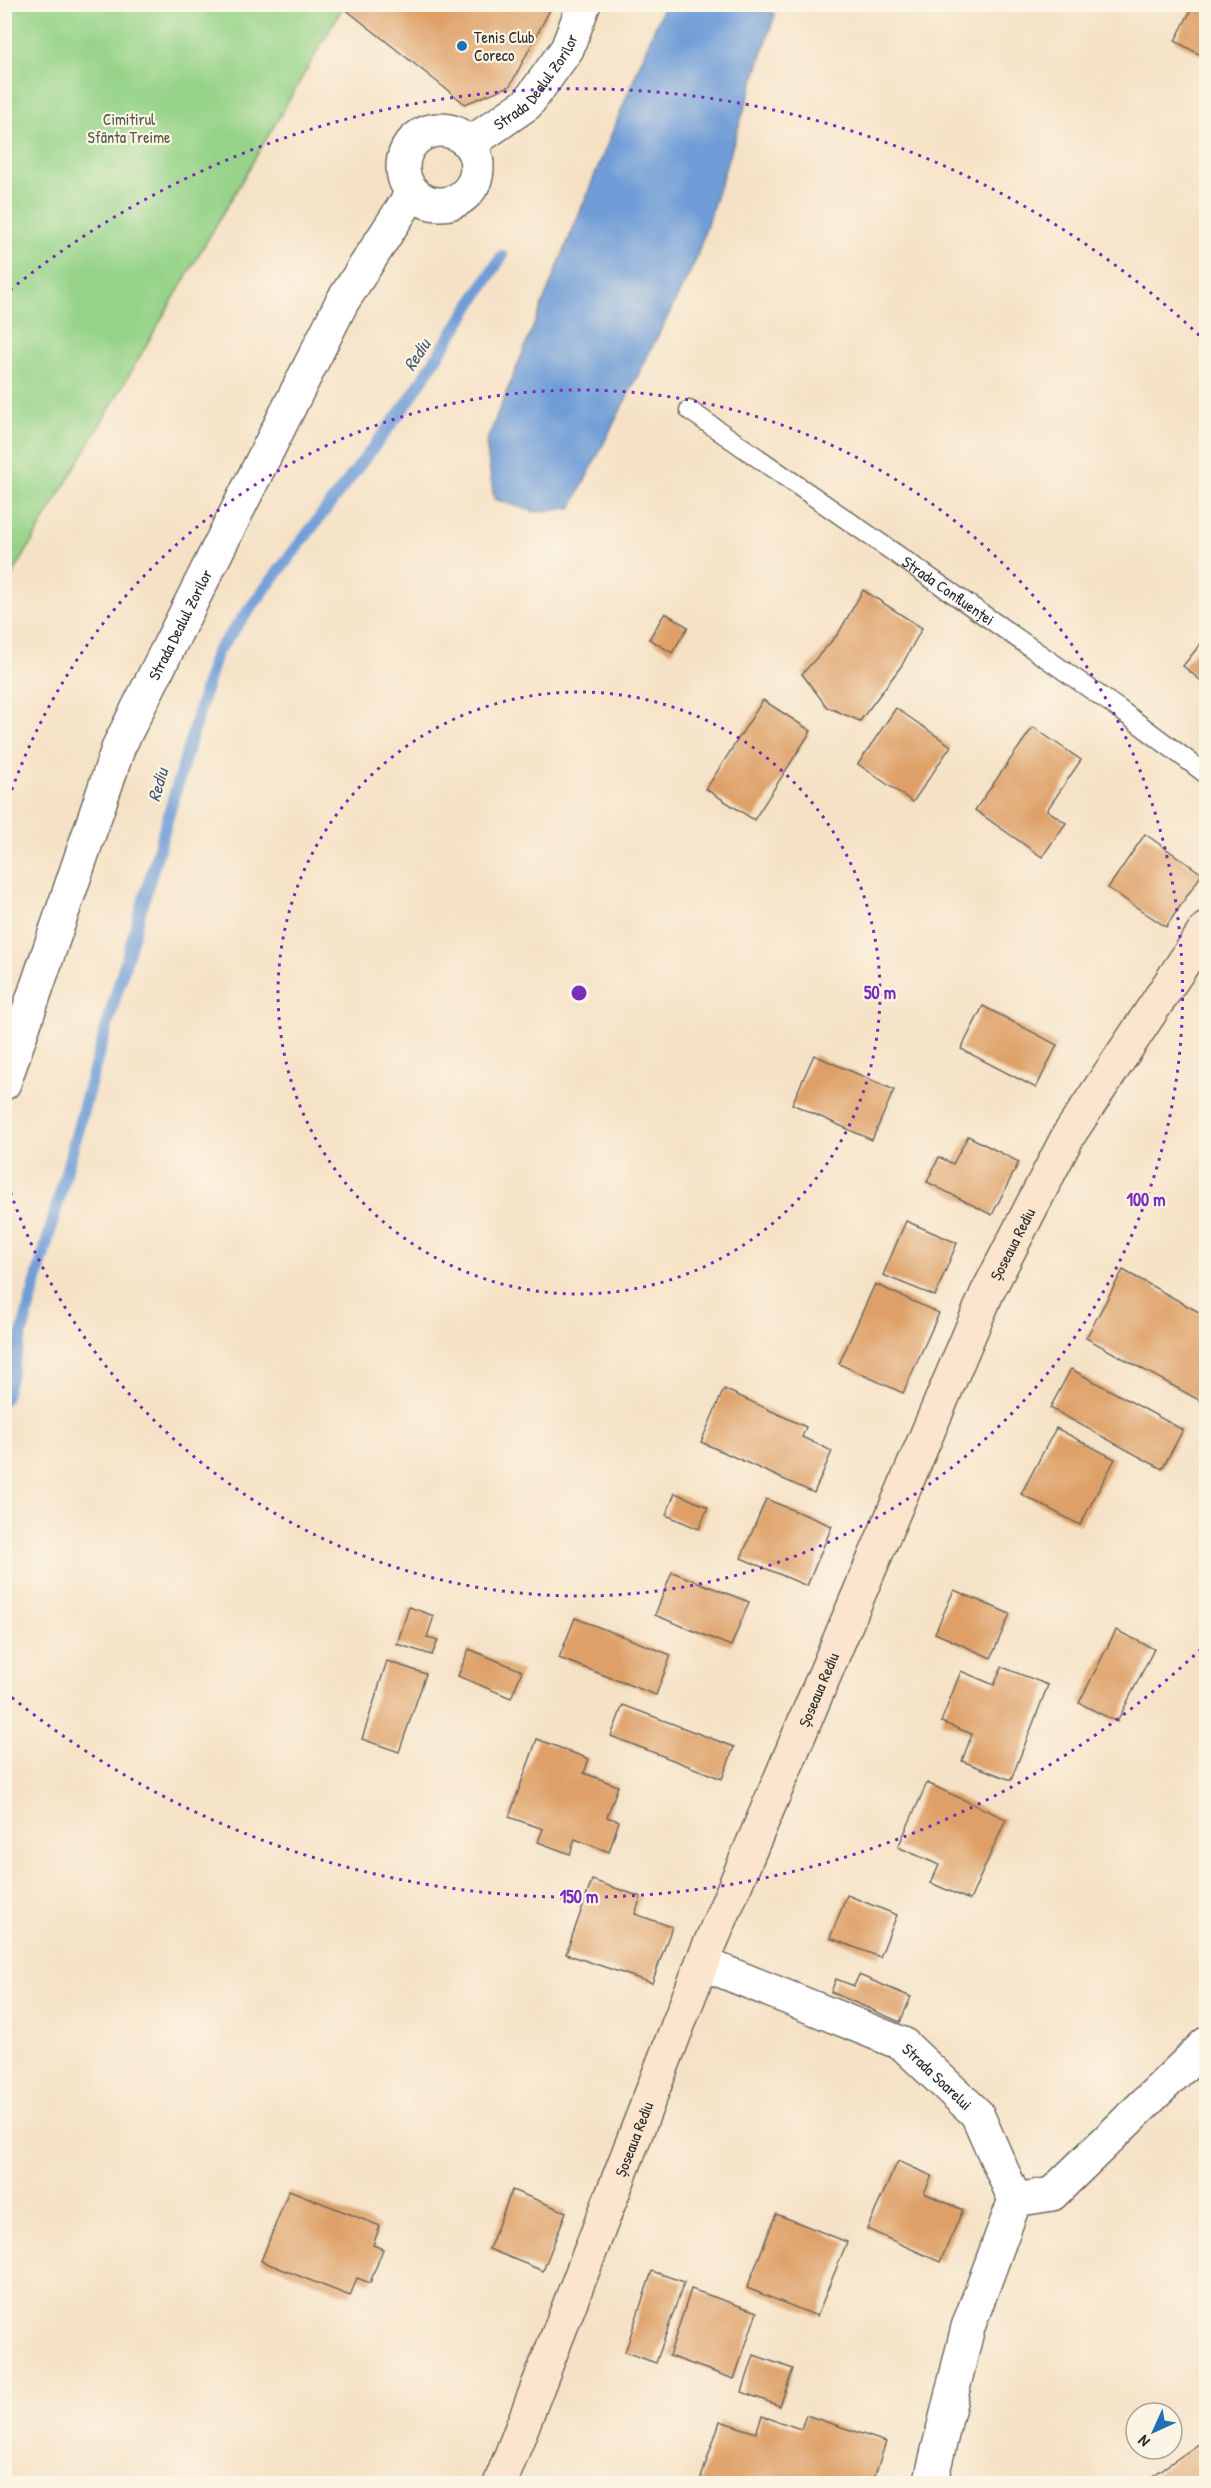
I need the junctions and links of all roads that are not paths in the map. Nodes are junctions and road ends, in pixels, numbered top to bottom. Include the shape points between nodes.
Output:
1 (584, 4) edge
2 (469, 144) junction
3 (413, 192) junction
4 (689, 410) dead end
5 (1206, 774) edge
6 (1206, 929) edge
7 (4, 1083) edge
8 (702, 1963) junction
9 (1206, 2044) edge
10 (1015, 2200) junction
11 (500, 2484) edge
12 (930, 2484) edge

1 - 2 street, Strada Dealul Zorilor via 567,49 527,104
2 - 3 street via 477,167 468,190 459,198 435,203
2 - 3 street via 449,131 437,130 415,139 403,159 403,171
3 - 7 street, Strada Dealul Zorilor via 342,302 119,746
4 - 5 lane, Strada Confluenței via 1119,709
6 - 8 main road, Șoseaua Rediu via 1068,1136 987,1293
8 - 10 street, Strada Soarelui via 903,2044 977,2114
8 - 11 main road, Șoseaua Rediu
9 - 10 street via 1052,2194
10 - 12 street via 968,2327

